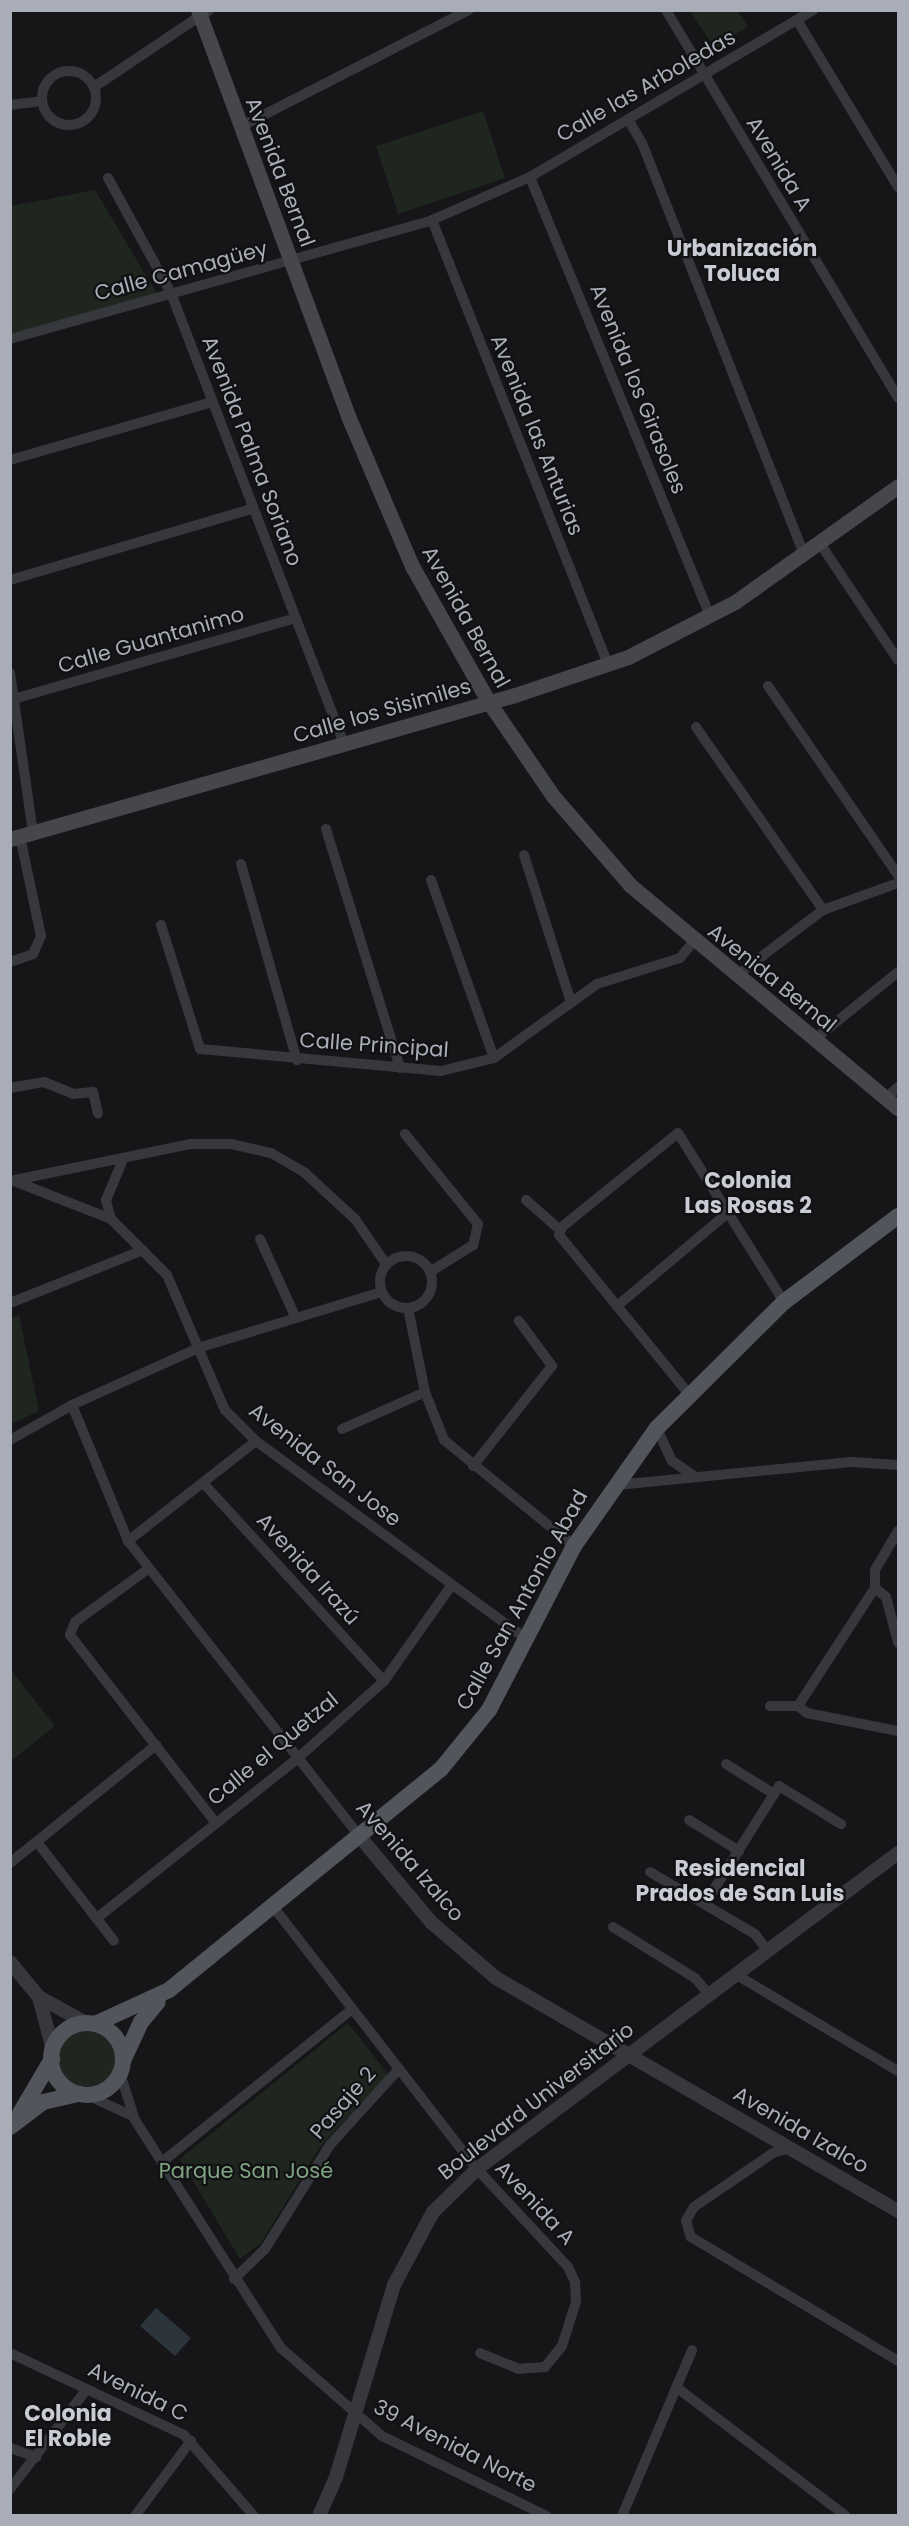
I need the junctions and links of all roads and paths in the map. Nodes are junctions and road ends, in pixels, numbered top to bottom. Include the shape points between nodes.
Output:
1 (469, 10) edge
2 (666, 10) edge
3 (814, 10) edge
4 (202, 12) edge
5 (797, 20) junction
6 (703, 75) junction
7 (94, 87) junction
8 (42, 101) junction
9 (10, 105) edge
10 (628, 119) junction
11 (240, 127) junction
12 (530, 177) junction
13 (108, 178) dead end
14 (898, 187) edge
15 (432, 220) junction
16 (291, 261) junction
17 (171, 293) junction
18 (10, 339) edge
19 (898, 398) edge
20 (212, 402) junction
21 (10, 460) edge
22 (898, 486) edge
23 (252, 509) junction
24 (819, 543) junction
25 (804, 554) junction
26 (10, 579) edge
27 (710, 616) junction
28 (296, 618) junction
29 (898, 660) edge
30 (608, 664) junction
31 (10, 672) edge
32 (768, 686) dead end
33 (16, 698) junction
34 (488, 701) junction
35 (696, 727) dead end
36 (344, 744) junction
37 (326, 829) dead end
38 (21, 836) edge
39 (524, 855) dead end
40 (241, 864) dead end
41 (898, 875) edge
42 (431, 880) dead end
43 (898, 883) edge
44 (823, 910) junction
45 (161, 925) dead end
46 (694, 941) junction
47 (10, 962) edge
48 (898, 972) edge
49 (736, 976) junction
50 (571, 1002) junction
51 (814, 1040) junction
52 (494, 1058) junction
53 (297, 1060) junction
54 (400, 1068) junction
55 (898, 1087) edge
56 (10, 1088) edge
57 (886, 1098) junction
58 (898, 1108) edge
59 (98, 1113) dead end
60 (405, 1134) dead end
61 (122, 1162) junction
62 (12, 1181) edge
63 (526, 1200) dead end
64 (729, 1212) junction
65 (898, 1216) edge
66 (111, 1219) junction
67 (560, 1233) junction
68 (260, 1239) dead end
69 (143, 1250) junction
70 (386, 1264) junction
71 (430, 1272) junction
72 (381, 1292) junction
73 (784, 1302) junction
74 (10, 1303) edge
75 (617, 1306) junction
76 (408, 1308) junction
77 (295, 1316) junction
78 (519, 1321) dead end
79 (198, 1348) junction
80 (425, 1392) junction
81 (688, 1393) junction
82 (72, 1405) junction
83 (657, 1428) junction
84 (342, 1429) dead end
85 (10, 1440) edge
86 (256, 1441) junction
87 (898, 1465) edge
88 (473, 1466) junction
89 (693, 1475) junction
90 (204, 1484) junction
91 (611, 1487) junction
92 (898, 1531) edge
93 (129, 1541) junction
94 (574, 1546) junction
95 (148, 1569) junction
96 (452, 1586) junction
97 (874, 1588) junction
98 (528, 1640) junction
99 (898, 1642) edge
100 (384, 1681) junction
101 (770, 1706) dead end
102 (798, 1706) junction
103 (898, 1731) edge
104 (156, 1745) junction
105 (298, 1758) junction
106 (726, 1764) dead end
107 (777, 1790) junction
108 (689, 1820) dead end
109 (215, 1822) junction
110 (841, 1824) dead end
111 (360, 1837) junction
112 (38, 1842) junction
113 (739, 1851) junction
114 (898, 1853) edge
115 (10, 1863) edge
116 (650, 1872) dead end
117 (706, 1902) junction
118 (275, 1909) junction
119 (97, 1918) junction
120 (613, 1927) dead end
121 (114, 1941) dead end
122 (767, 1950) junction
123 (10, 1962) edge
124 (735, 1974) junction
125 (169, 1990) junction
126 (708, 1994) junction
127 (39, 1998) junction
128 (352, 2009) junction
129 (90, 2024) junction
130 (52, 2055) junction
131 (628, 2055) junction
132 (121, 2067) junction
133 (399, 2069) junction
134 (898, 2071) edge
135 (83, 2094) junction
136 (135, 2120) junction
137 (12, 2125) edge
138 (790, 2148) junction
139 (162, 2162) junction
140 (477, 2169) junction
141 (898, 2211) edge
142 (234, 2279) junction
143 (692, 2350) dead end
144 (10, 2353) edge
145 (480, 2353) dead end
146 (898, 2361) edge
147 (676, 2387) junction
148 (87, 2389) junction
149 (354, 2415) junction
150 (191, 2440) junction
151 (10, 2448) edge
152 (36, 2457) junction
153 (10, 2489) edge
154 (135, 2516) edge
155 (254, 2516) edge
156 (319, 2516) edge
157 (547, 2516) edge
158 (622, 2516) edge
159 (846, 2516) edge

1 - 11 street
2 - 6 street, Avenida A
3 - 5 street, Calle las Arboledas
4 - 7 street
4 - 11 main road, Avenida Bernal
5 - 6 street, Calle las Arboledas
5 - 14 street
6 - 10 street, Calle las Arboledas
6 - 19 street, Avenida A
7 - 8 street via 82,74 65,71 49,79
7 - 8 street via 92,112 72,125 50,118
8 - 9 street
10 - 12 street, Calle las Arboledas
10 - 25 street
11 - 16 main road, Avenida Bernal
12 - 15 street, Calle Camagüey
12 - 27 street, Avenida los Girasoles
13 - 17 street, Avenida Palma Soriano
15 - 16 street, Calle Camagüey
15 - 30 street, Avenida las Anturias
16 - 17 street, Calle Camagüey
16 - 34 main road, Avenida Bernal via 412,566
17 - 18 street, Calle Camagüey
17 - 20 street, Avenida Palma Soriano
20 - 21 street
20 - 23 street, Avenida Palma Soriano
22 - 24 main road, Calle los Sisimiles
23 - 26 street
23 - 28 street, Avenida Palma Soriano
24 - 25 main road, Calle los Sisimiles
24 - 29 street
25 - 27 main road, Calle los Sisimiles
27 - 30 main road, Calle los Sisimiles
28 - 33 street, Calle Guantanimo
28 - 36 street, Avenida Palma Soriano
30 - 34 main road, Calle los Sisimiles
31 - 33 street
32 - 41 street
33 - 38 street
34 - 36 main road, Calle los Sisimiles
34 - 46 main road, Avenida Bernal via 605,860
35 - 44 street
36 - 38 main road, Calle los Sisimiles
37 - 54 street
38 - 47 street via 41,936 33,954
39 - 50 street
40 - 53 street
42 - 52 street
43 - 44 street
44 - 49 street
45 - 53 street, Calle Principal via 197,1045 204,1051
46 - 49 main road, Avenida Bernal
46 - 50 street, Calle Principal via 680,958 613,976
48 - 51 street
49 - 51 main road, Avenida Bernal
50 - 52 street, Calle Principal
51 - 57 main road, Avenida Bernal
52 - 54 street, Calle Principal via 453,1070
53 - 54 street, Calle Principal
55 - 57 street
56 - 59 street via 44,1082 73,1094 93,1092
57 - 58 main road, Avenida Bernal
60 - 71 street via 479,1229 470,1247
61 - 62 street
61 - 66 street via 106,1200
61 - 70 street via 191,1144 231,1144 271,1153 334,1196
62 - 66 street, Avenida San Jose
63 - 67 street
64 - 67 street via 675,1133
64 - 73 street
64 - 75 street
65 - 73 main road, Calle San Antonio Abad
66 - 69 street, Avenida San Jose
67 - 75 street
68 - 77 street
69 - 74 street
69 - 79 street, Avenida San Jose via 167,1275
70 - 71 street via 408,1255
70 - 72 street
71 - 76 street via 429,1293
72 - 76 street via 392,1304
72 - 77 street
73 - 81 main road, Calle San Antonio Abad
75 - 81 street
76 - 80 street
77 - 79 street
78 - 88 street via 552,1366
79 - 82 street
79 - 86 street, Avenida San Jose via 225,1410
80 - 84 street
80 - 88 street via 444,1440
81 - 83 main road, Calle San Antonio Abad
82 - 85 street
82 - 93 street, Avenida Izalco
83 - 89 street via 672,1461
83 - 91 main road, Calle San Antonio Abad
86 - 90 street
86 - 96 street, Avenida San Jose
87 - 89 street via 851,1462
88 - 94 street
89 - 91 street
90 - 93 street
90 - 100 street, Avenida Irazú
91 - 94 main road, Calle San Antonio Abad
92 - 97 street via 875,1570
93 - 95 street, Avenida Izalco
94 - 98 main road, Calle San Antonio Abad
95 - 104 street via 75,1622 70,1635
95 - 105 street, Avenida Izalco
96 - 98 street, Avenida San Jose
96 - 100 street, Calle el Quetzal
97 - 99 street via 886,1597
97 - 102 street
98 - 111 main road, Calle San Antonio Abad via 461,1748
100 - 105 street, Calle el Quetzal
101 - 102 street
102 - 103 street via 807,1713
104 - 109 street
104 - 112 street
105 - 109 street, Calle el Quetzal
105 - 111 street, Avenida Izalco
106 - 107 street
107 - 110 street
107 - 113 street
108 - 113 street
109 - 119 street, Calle el Quetzal
111 - 118 main road, Calle San Antonio Abad
111 - 131 street, Avenida Izalco via 432,1923 487,1971
112 - 115 street
112 - 119 street
113 - 117 street
114 - 122 street, Boulevard Universitario
116 - 117 street
117 - 122 street via 758,1936
118 - 125 main road, Calle San Antonio Abad
118 - 128 street, Avenida A
119 - 121 street
120 - 126 street via 695,1978
122 - 124 street, Boulevard Universitario
123 - 127 street
124 - 126 street, Boulevard Universitario
124 - 134 street
125 - 129 main road, Calle San Antonio Abad
125 - 132 main road, Calle San Antonio Abad via 141,2022
126 - 131 street, Boulevard Universitario
127 - 129 street
127 - 130 street
128 - 133 street, Avenida A
128 - 139 street
129 - 130 main road via 64,2032
129 - 132 main road via 115,2037
130 - 135 main road via 58,2080
130 - 137 main road
131 - 138 street, Avenida Izalco
131 - 140 street, Boulevard Universitario
132 - 135 main road via 106,2090
132 - 136 street, 39 Avenida Norte
133 - 140 street, Avenida A
133 - 142 street, Pasaje 2 via 330,2145 265,2249
135 - 136 street, 39 Avenida Norte via 116,2105
135 - 137 main road via 43,2102
136 - 139 street, 39 Avenida Norte
138 - 141 street, Avenida Izalco
138 - 146 street via 773,2153 694,2207 687,2221 691,2237
139 - 142 street, 39 Avenida Norte
140 - 145 street, Avenida A via 568,2267 576,2302 562,2346 545,2367 519,2369
140 - 149 street, Boulevard Universitario via 433,2212 405,2258
142 - 149 street, 39 Avenida Norte via 281,2349
143 - 147 street
144 - 148 street, Avenida C
147 - 158 street
147 - 159 street
148 - 150 street, Avenida C
148 - 152 street
149 - 156 street, Boulevard Universitario
149 - 157 street, 39 Avenida Norte via 382,2436
150 - 154 street
150 - 155 street, Avenida C
151 - 152 street
152 - 153 street

